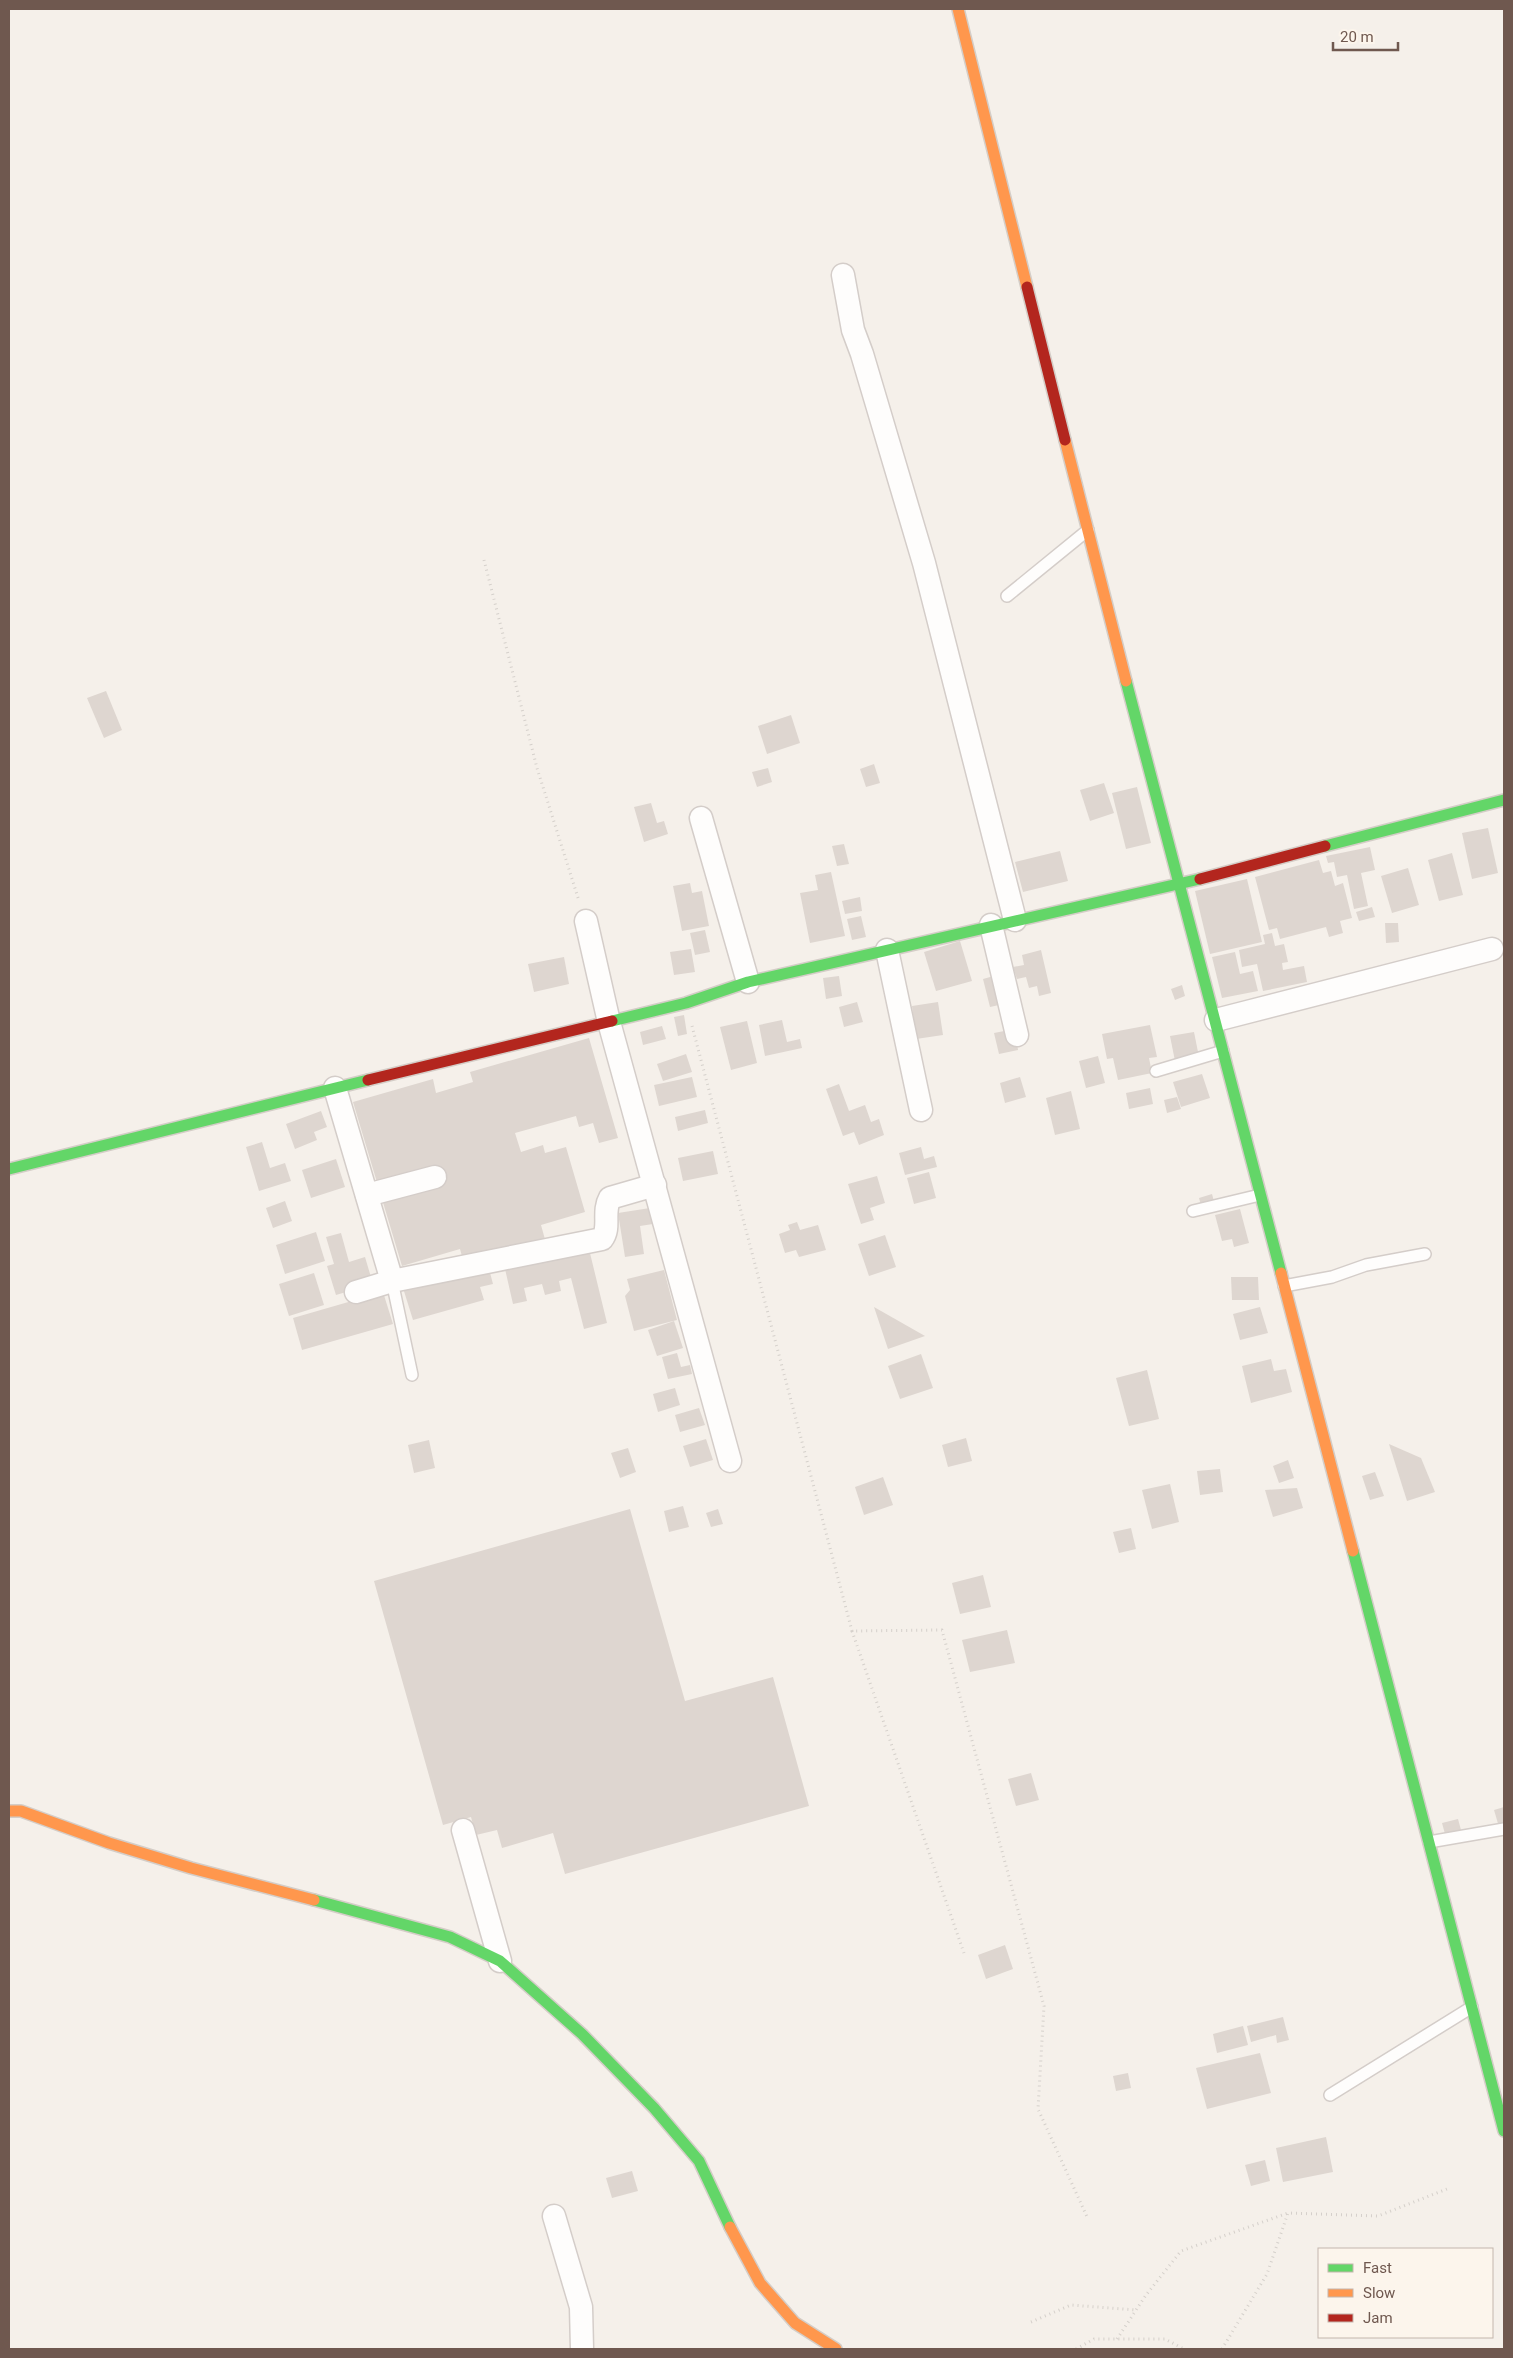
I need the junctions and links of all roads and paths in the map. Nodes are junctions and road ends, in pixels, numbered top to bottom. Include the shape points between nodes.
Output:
1 (958, 9) edge
2 (843, 275) dead end
3 (1088, 530) junction
4 (484, 560) dead end
5 (1007, 596) dead end
6 (1504, 800) edge
7 (700, 818) dead end
8 (1180, 884) junction
9 (1014, 920) junction
10 (586, 921) joint
11 (991, 925) junction
12 (1492, 949) dead end
13 (887, 950) junction
14 (748, 982) junction
15 (686, 1003) junction
16 (1216, 1020) junction
17 (609, 1022) junction
18 (1017, 1035) dead end
19 (1223, 1051) junction
20 (1156, 1071) dead end
21 (335, 1088) junction
22 (922, 1110) dead end
23 (9, 1170) edge
24 (435, 1177) dead end
25 (655, 1185) junction
26 (366, 1195) junction
27 (1260, 1195) junction
28 (1193, 1211) dead end
29 (1425, 1254) dead end
30 (392, 1281) junction
31 (1284, 1286) junction
32 (356, 1292) dead end
33 (412, 1375) dead end
34 (730, 1462) dead end
35 (852, 1631) junction
36 (9, 1811) edge
37 (1504, 1829) edge
38 (463, 1830) dead end
39 (1429, 1842) junction
40 (965, 1956) dead end
41 (500, 1961) junction
42 (1472, 2007) junction
43 (1330, 2095) dead end
44 (1504, 2131) edge
45 (1447, 2190) dead end
46 (1288, 2213) junction
47 (554, 2216) dead end
48 (1088, 2219) dead end
49 (1136, 2310) junction
50 (1031, 2322) dead end
51 (1117, 2338) junction
52 (582, 2349) edge
53 (836, 2349) edge
54 (1076, 2349) edge
55 (1184, 2349) edge
56 (1222, 2349) edge

1 - 3 street
2 - 9 street via 853,330 924,563
3 - 5 lane
3 - 8 street
4 - 10 path via 537,768
6 - 8 street
7 - 14 street
8 - 9 street
8 - 16 street
9 - 11 street
10 - 17 street
11 - 13 street
11 - 18 street
12 - 16 street
13 - 14 street
13 - 22 street
14 - 15 street
15 - 17 street
15 - 35 path
16 - 19 street
17 - 21 street
17 - 25 street
19 - 20 lane
19 - 27 street
21 - 23 street
21 - 26 street
24 - 26 street
25 - 30 street via 610,1198 605,1205 606,1231 602,1239
25 - 34 street
26 - 30 street
27 - 28 lane
27 - 31 street
29 - 31 lane
30 - 32 street
30 - 33 lane
31 - 39 street
35 - 40 path
35 - 48 path via 942,1630 1044,2006 1038,2109
36 - 41 street via 21,1811 191,1868 398,1921 450,1937
37 - 39 lane
38 - 41 street
39 - 42 street
41 - 53 street via 582,2034 654,2108 699,2161 760,2283 795,2323
42 - 43 lane
42 - 44 street
45 - 46 path via 1378,2216
46 - 49 path via 1181,2252
46 - 56 path via 1267,2274
47 - 52 street via 581,2307
49 - 50 path via 1071,2305
49 - 51 path
51 - 54 path via 1094,2339
51 - 55 path via 1165,2339

